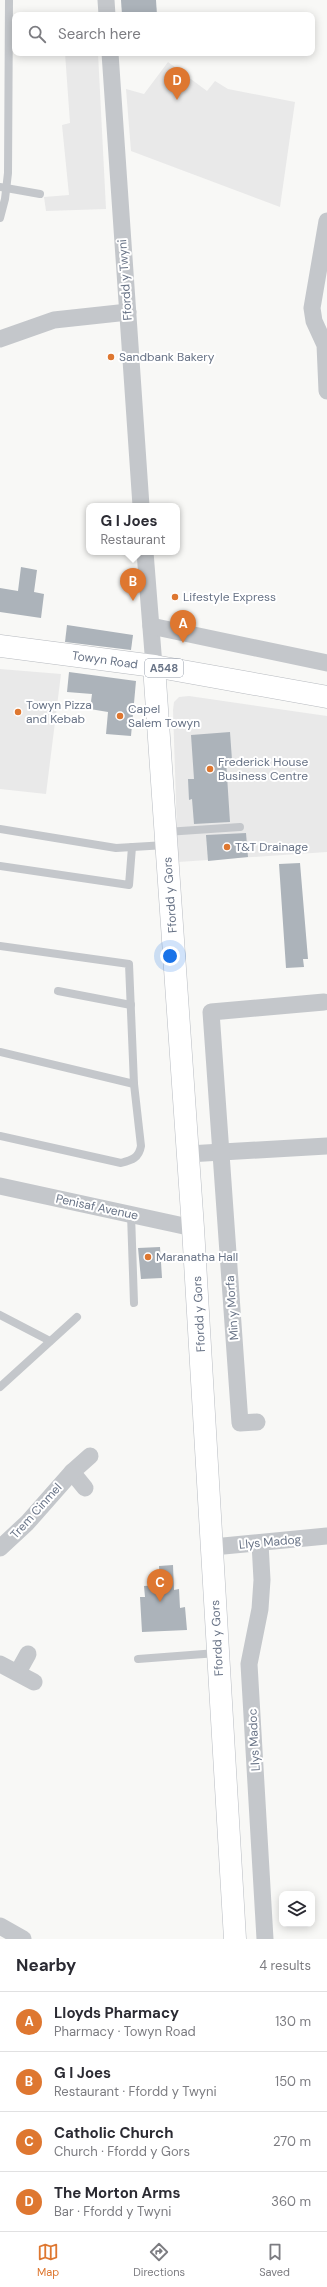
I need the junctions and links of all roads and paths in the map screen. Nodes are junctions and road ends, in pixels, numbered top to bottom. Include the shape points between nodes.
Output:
1 (9, 0) edge
2 (106, 0) edge
3 (107, 12) edge
4 (110, 56) edge
5 (3, 188) edge
6 (40, 194) dead end
7 (0, 218) edge
8 (327, 221) edge
9 (128, 312) junction
10 (0, 339) edge
11 (327, 391) edge
12 (141, 503) edge
13 (145, 555) edge
14 (150, 626) junction
15 (0, 646) edge
16 (327, 663) edge
17 (154, 666) junction
18 (327, 696) edge
19 (240, 827) dead end
20 (0, 829) edge
21 (166, 838) junction
22 (132, 847) junction
23 (0, 866) edge
24 (0, 946) edge
25 (58, 991) dead end
26 (324, 1002) dead end
27 (130, 1005) junction
28 (0, 1052) edge
29 (134, 1084) junction
30 (0, 1136) edge
31 (327, 1146) edge
32 (221, 1152) junction
33 (188, 1154) junction
34 (0, 1186) edge
35 (131, 1214) junction
36 (193, 1228) junction
37 (134, 1303) dead end
38 (0, 1315) edge
39 (77, 1317) dead end
40 (50, 1342) junction
41 (0, 1387) edge
42 (256, 1422) dead end
43 (90, 1456) dead end
44 (72, 1472) junction
45 (85, 1488) dead end
46 (327, 1536) edge
47 (260, 1542) junction
48 (212, 1547) junction
49 (0, 1548) edge
50 (218, 1653) junction
51 (28, 1654) dead end
52 (138, 1659) dead end
53 (0, 1664) edge
54 (18, 1672) junction
55 (34, 1682) dead end
56 (1, 1929) edge
57 (23, 1939) edge
58 (235, 1939) edge
59 (265, 1939) edge

1 - 5 lane
2 - 3 street
4 - 9 street, Ffordd y Twyni
5 - 6 lane
5 - 7 lane
8 - 11 street via 312,308 314,320 325,345
9 - 10 street via 54,320
9 - 12 street, Ffordd y Twyni
13 - 14 street
14 - 16 street
14 - 17 street
15 - 17 street, Towyn Road / A548
17 - 18 street, Towyn Road / A548
17 - 21 street, Ffordd y Gors
19 - 21 lane
20 - 22 lane via 116,848
21 - 22 lane
21 - 33 street, Ffordd y Gors
22 - 23 lane via 129,885
24 - 27 lane via 129,964
25 - 27 lane
26 - 32 street, Min y Morfa via 211,1012
27 - 29 lane
28 - 29 lane
29 - 30 lane via 141,1146 140,1153 132,1160 121,1163
31 - 32 street
32 - 33 street
32 - 42 street, Min y Morfa via 240,1423
33 - 36 street, Ffordd y Gors
34 - 35 street, Penisaf Avenue
35 - 36 street, Penisaf Avenue
35 - 37 lane
36 - 48 street, Ffordd y Gors
38 - 40 lane
39 - 40 lane
40 - 41 lane
43 - 44 street, Trem Cinmel
44 - 45 street, Trem Cinmel
44 - 49 street, Trem Cinmel
46 - 47 street, Llys Madog
47 - 48 street, Llys Madog
47 - 59 street, Llys Madoc via 260,1609 249,1664
48 - 50 street, Ffordd y Gors
50 - 52 lane
50 - 58 street, Ffordd y Gors
51 - 54 street
53 - 54 street
54 - 55 street
56 - 57 street

